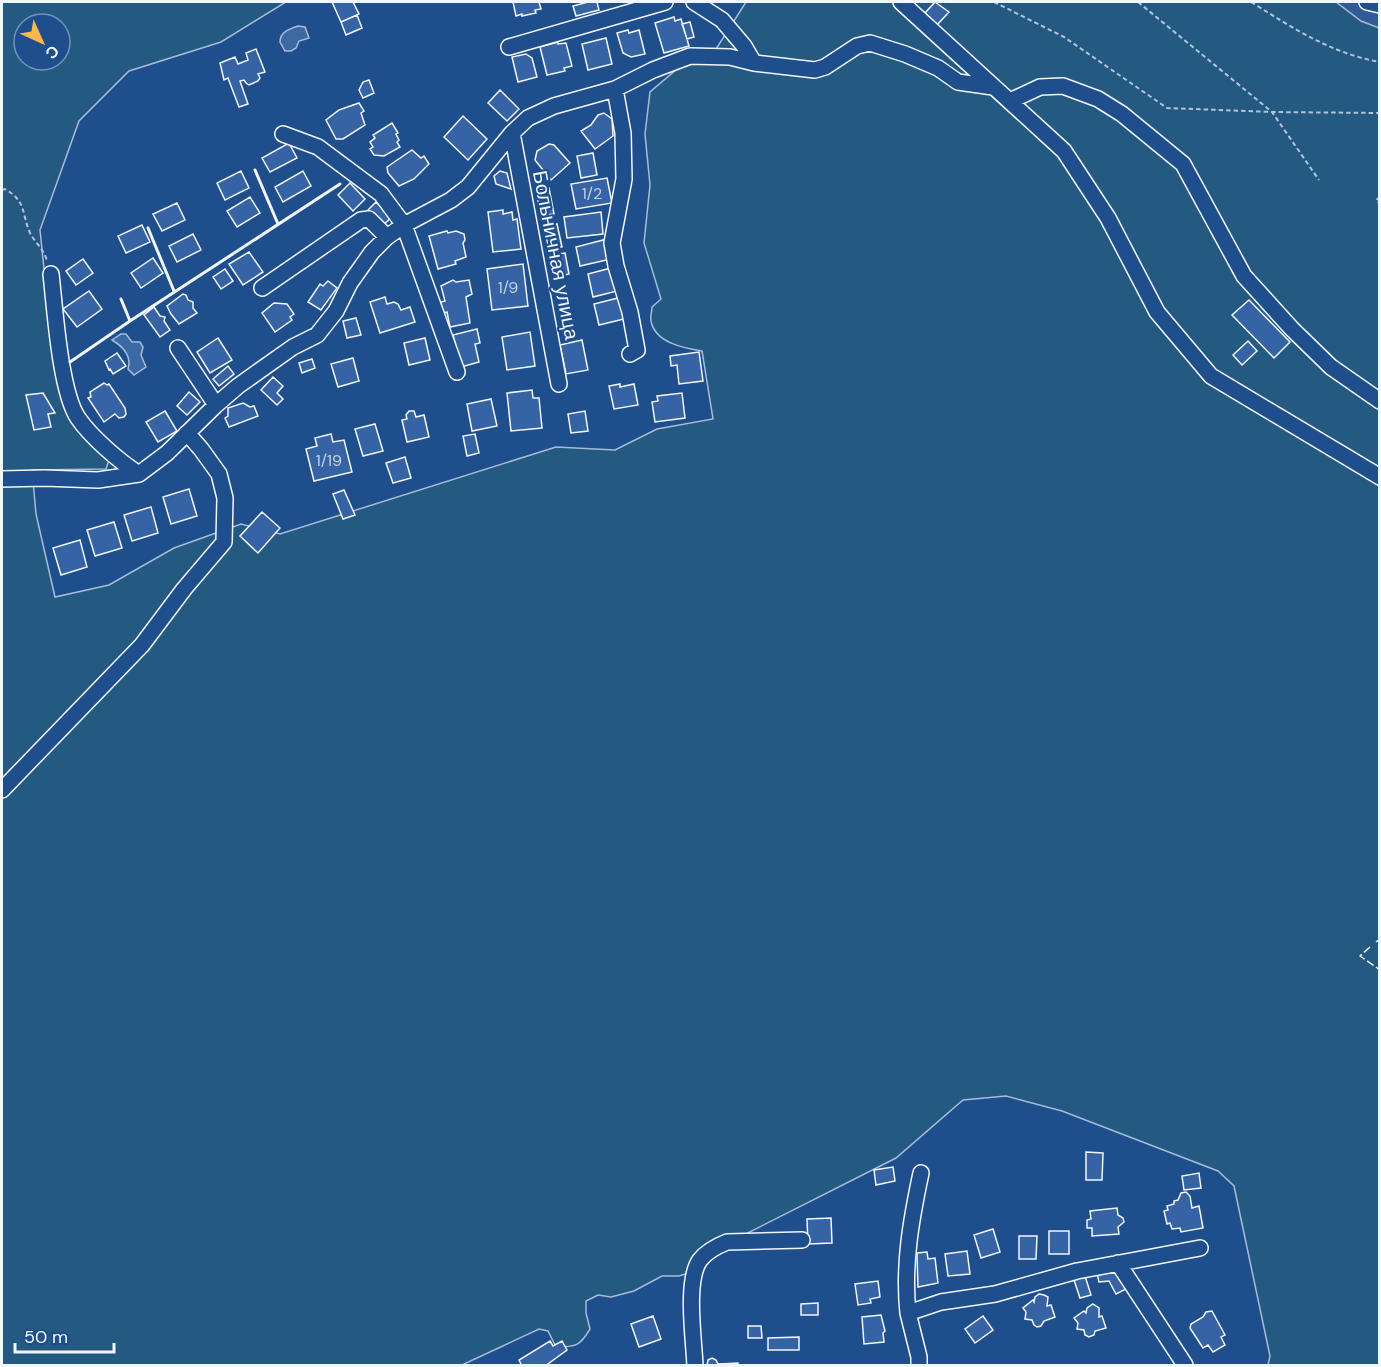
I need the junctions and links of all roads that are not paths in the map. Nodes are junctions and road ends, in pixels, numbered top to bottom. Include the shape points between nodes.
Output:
1 (665, 2) edge
2 (694, 2) edge
3 (901, 2) edge
4 (1367, 2) edge
5 (1380, 5) edge
6 (509, 47) dead end
7 (754, 63) junction
8 (993, 87) junction
9 (615, 88) junction
10 (1010, 101) junction
11 (512, 133) junction
12 (283, 134) dead end
13 (404, 225) junction
14 (387, 237) junction
15 (51, 274) road end
16 (262, 288) dead end
17 (178, 348) dead end
18 (630, 354) dead end
19 (457, 372) dead end
20 (559, 384) dead end
21 (1380, 401) edge
22 (216, 405) junction
23 (187, 433) junction
24 (139, 474) junction
25 (1380, 477) edge
26 (2, 479) edge
27 (2, 789) edge
28 (921, 1173) dead end
29 (802, 1240) dead end
30 (1200, 1248) dead end
31 (1118, 1263) junction
32 (908, 1313) junction
33 (695, 1365) edge
34 (919, 1365) edge
35 (1185, 1365) edge

1 - 6 street
2 - 7 street via 722,20
3 - 8 street
4 - 5 street
7 - 8 street via 815,70 857,46 870,43 938,68 965,84
7 - 9 street via 730,57 690,56
8 - 10 street
9 - 11 street via 554,106 528,118
9 - 18 street via 623,133 624,179 612,243 637,350
10 - 21 street via 1040,87 1063,86 1098,99 1130,121 1183,164 1244,276 1332,367
10 - 25 street via 1064,151 1108,218 1157,312 1211,376
11 - 13 street via 468,187
11 - 20 street, Больничная улица
12 - 13 street via 318,147 381,194
13 - 14 street
13 - 19 street
14 - 16 street via 369,219 361,220
14 - 22 street via 372,252 317,335 293,347
15 - 24 street via 66,386 78,417 107,449
17 - 22 street
22 - 23 street
23 - 24 street
23 - 27 street via 219,474 225,498 224,542 142,645
24 - 26 street via 98,480
28 - 32 street via 909,1226 905,1285
29 - 33 street via 727,1242 700,1260 691,1281
30 - 31 street
31 - 32 street via 995,1294 941,1302
31 - 35 street
32 - 34 street

